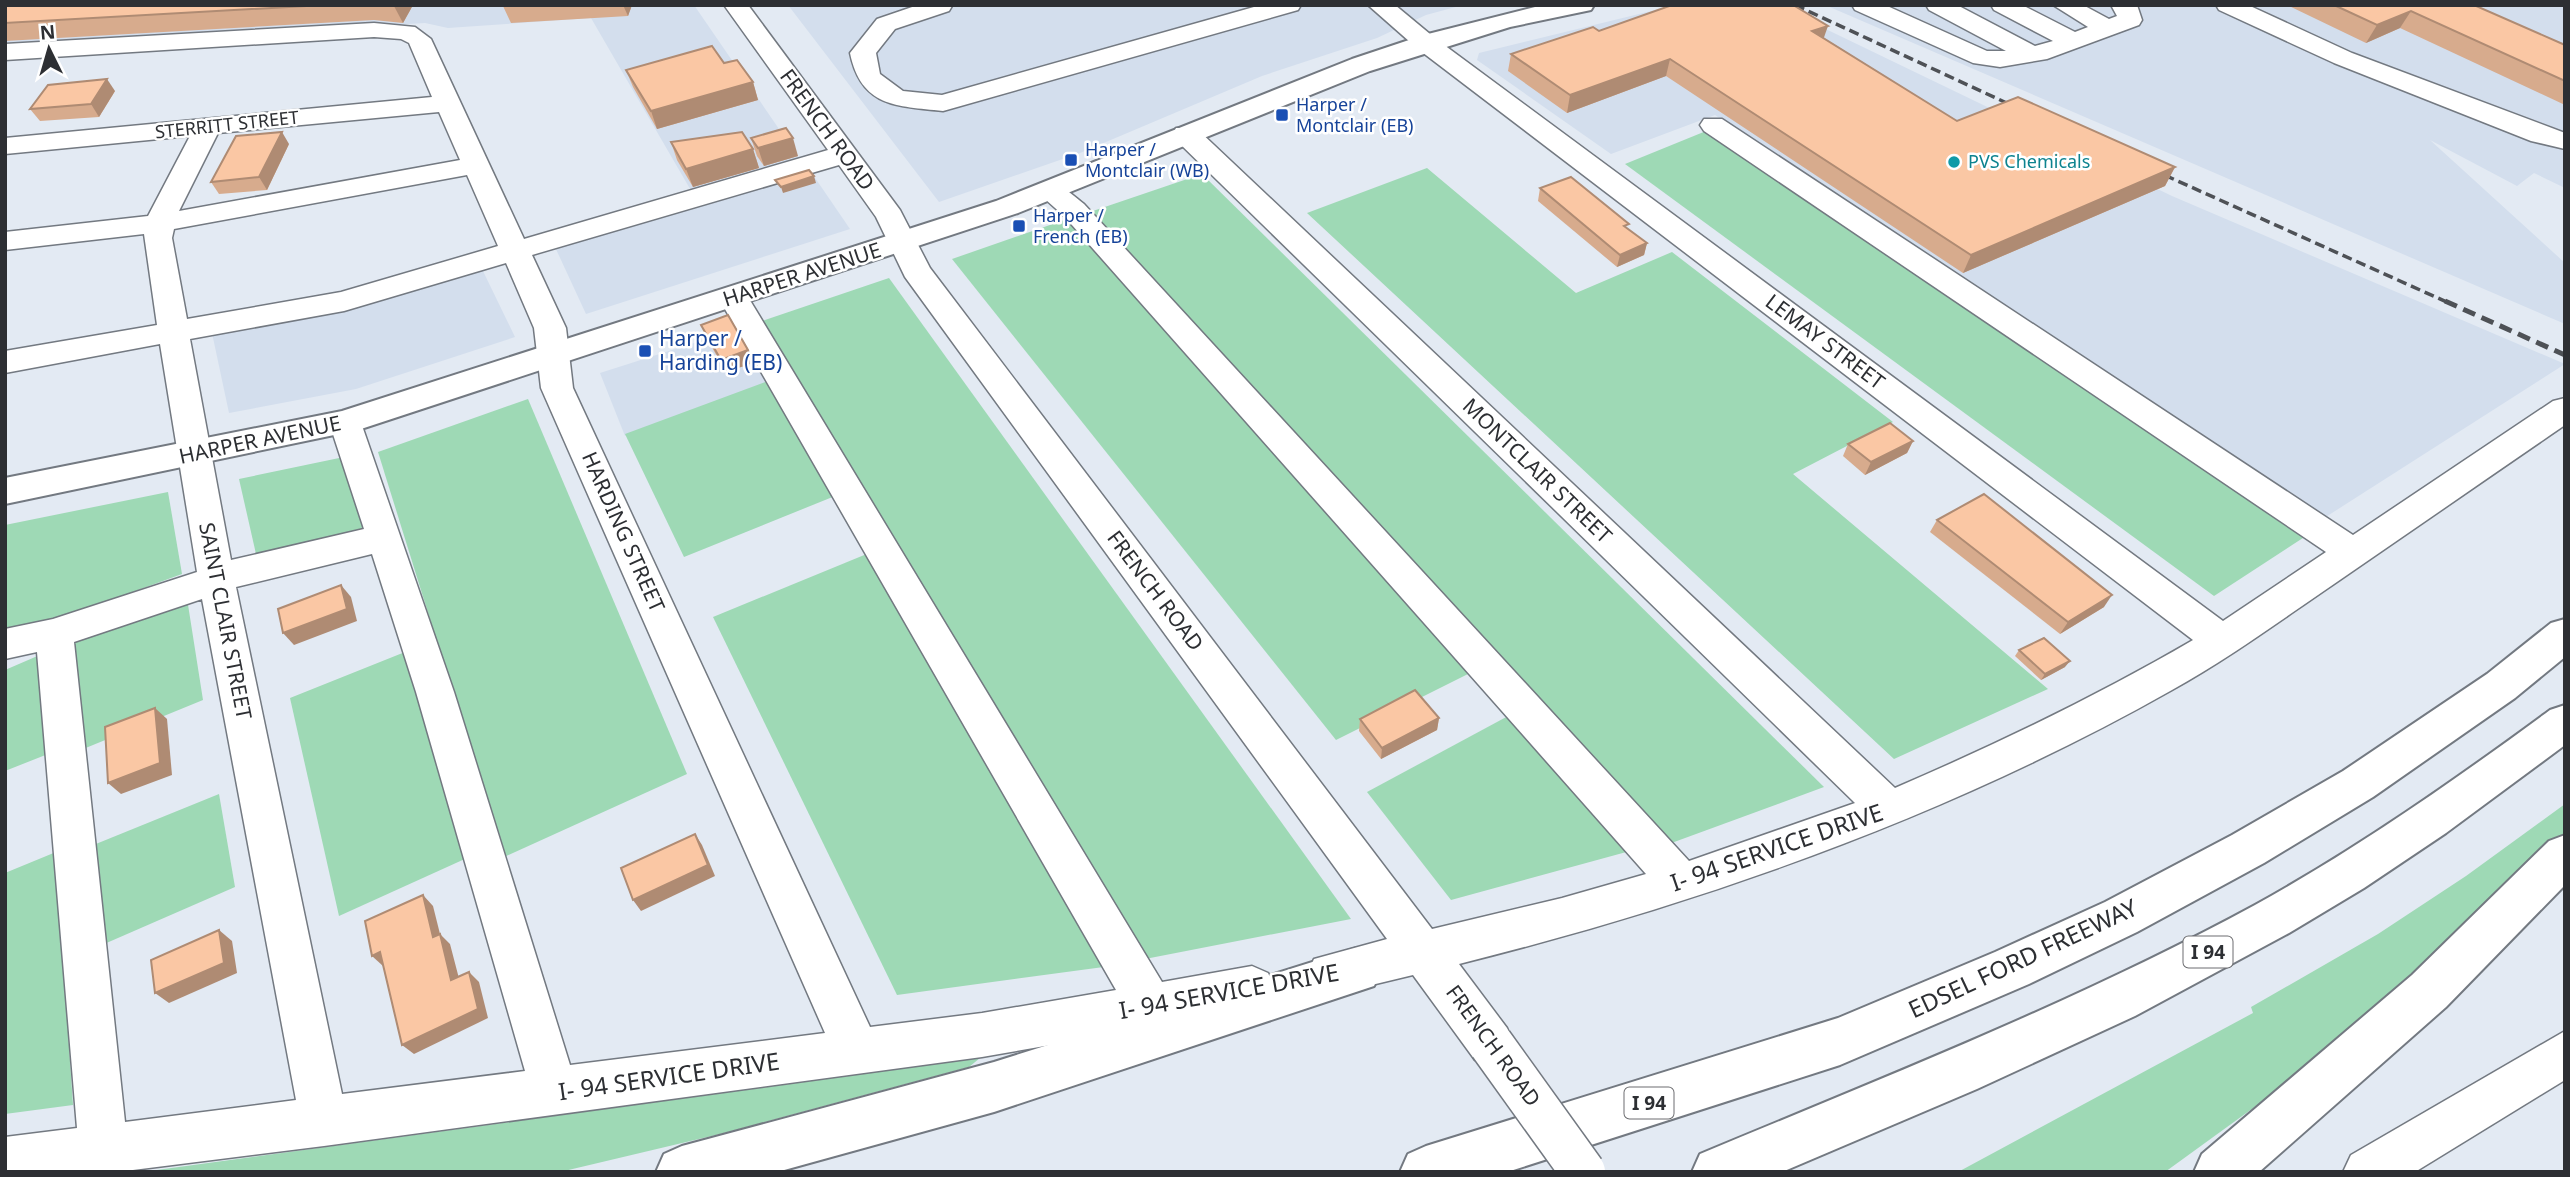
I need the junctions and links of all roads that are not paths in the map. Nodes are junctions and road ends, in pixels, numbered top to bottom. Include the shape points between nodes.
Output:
1 (736, 5) edge
2 (941, 5) edge
3 (1289, 5) edge
4 (1380, 5) edge
5 (1581, 5) edge
6 (1864, 5) edge
7 (1938, 5) edge
8 (2003, 5) edge
9 (2065, 5) edge
10 (2123, 5) edge
11 (2228, 5) edge
12 (2107, 28) junction
13 (2071, 40) junction
14 (1427, 44) junction
15 (5, 52) edge
16 (2031, 54) junction
17 (449, 103) junction
18 (1713, 125) dead end
19 (208, 127) junction
20 (1186, 134) junction
21 (2565, 141) edge
22 (5, 146) edge
23 (845, 154) junction
24 (476, 165) junction
25 (1050, 191) junction
26 (160, 223) junction
27 (5, 241) edge
28 (902, 242) junction
29 (516, 252) junction
30 (733, 297) junction
31 (173, 333) junction
32 (551, 356) junction
33 (5, 362) edge
34 (2565, 409) edge
35 (346, 422) junction
36 (194, 454) junction
37 (5, 491) edge
38 (384, 538) junction
39 (2360, 547) junction
40 (217, 581) junction
41 (54, 634) junction
42 (2565, 634) edge
43 (2222, 640) junction
44 (5, 644) edge
45 (2565, 723) edge
46 (1889, 809) junction
47 (2565, 855) edge
48 (1681, 883) junction
49 (1426, 953) junction
50 (1357, 970) junction
51 (1150, 1005) junction
52 (857, 1051) junction
53 (2565, 1054) edge
54 (555, 1092) junction
55 (324, 1122) junction
56 (103, 1150) junction
57 (5, 1162) edge
58 (682, 1172) edge
59 (1426, 1172) edge
60 (1583, 1172) edge
61 (1718, 1172) edge
62 (2220, 1172) edge
63 (2368, 1172) edge

1 - 23 street, FRENCH ROAD
2 - 3 street via 886,24 863,53 868,77 896,98 943,103
4 - 14 street, LEMAY STREET
5 - 14 main road, HARPER AVENUE via 1512,18
6 - 16 street via 1982,58 1999,61
7 - 16 street
8 - 13 street
9 - 12 street
10 - 12 street via 2130,20
11 - 21 street via 2343,58
12 - 13 street
13 - 16 street
14 - 20 main road, HARPER AVENUE via 1291,90
14 - 43 street, LEMAY STREET
15 - 17 street, HARDING STREET via 374,30 406,32 419,38
17 - 19 street, STERRITT STREET
17 - 24 street, HARDING STREET
18 - 39 street
19 - 22 street, STERRITT STREET
19 - 26 street, SAINT CLAIR STREET
20 - 25 main road, HARPER AVENUE
20 - 46 street, MONTCLAIR STREET
23 - 28 street, FRENCH ROAD via 890,216
23 - 29 street
24 - 26 street
24 - 29 street, HARDING STREET
25 - 28 main road, HARPER AVENUE
25 - 48 street via 1074,210
26 - 27 street
26 - 31 street, SAINT CLAIR STREET via 157,238
28 - 30 main road, HARPER AVENUE
28 - 49 street, FRENCH ROAD via 916,270
29 - 31 street via 344,301
29 - 32 street, HARDING STREET via 550,328
30 - 32 main road, HARPER AVENUE
30 - 51 street
31 - 33 street
31 - 36 street, SAINT CLAIR STREET
32 - 35 main road, HARPER AVENUE
32 - 52 street, HARDING STREET via 557,388
34 - 39 street, I- 94 SERVICE DRIVE
35 - 36 main road, HARPER AVENUE
35 - 38 street
36 - 37 main road, HARPER AVENUE
36 - 40 street, SAINT CLAIR STREET
38 - 40 street via 253,567
38 - 54 street
39 - 43 street, I- 94 SERVICE DRIVE
40 - 41 street
40 - 55 street, SAINT CLAIR STREET
41 - 44 street
41 - 56 street
42 - 59 main road, EDSEL FORD FREEWAY / I 94 via 2501,686 2358,784 2248,849 2037,957 1840,1041
43 - 46 street, I- 94 SERVICE DRIVE via 2073,726
45 - 61 main road, I 94 via 2346,875 2178,969 2029,1042
46 - 48 street, I- 94 SERVICE DRIVE
47 - 62 main road via 2429,991
48 - 49 street, I- 94 SERVICE DRIVE
49 - 50 street, I- 94 SERVICE DRIVE
49 - 60 street, FRENCH ROAD, bridge
50 - 51 street, I- 94 SERVICE DRIVE
50 - 58 main road via 994,1087
51 - 52 street, I- 94 SERVICE DRIVE via 982,1035
52 - 54 street, I- 94 SERVICE DRIVE
53 - 63 street
54 - 55 street, I- 94 SERVICE DRIVE
55 - 56 street, I- 94 SERVICE DRIVE
56 - 57 street, I- 94 SERVICE DRIVE

